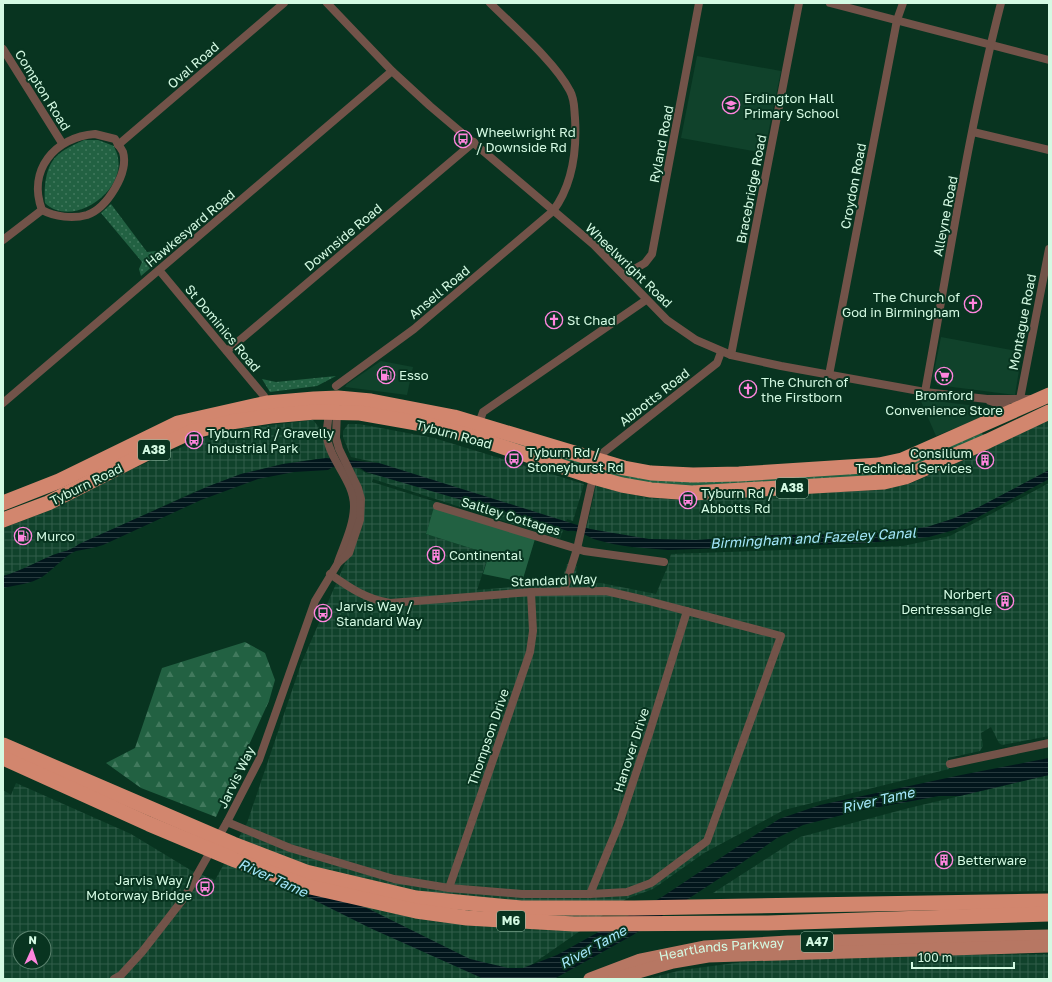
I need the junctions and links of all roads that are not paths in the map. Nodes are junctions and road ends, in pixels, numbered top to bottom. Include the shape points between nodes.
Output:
1 (284, 3) edge
2 (327, 3) edge
3 (490, 3) edge
4 (699, 3) edge
5 (799, 3) edge
6 (830, 3) edge
7 (903, 3) edge
8 (1001, 3) edge
9 (897, 20) junction
10 (990, 45) junction
11 (3, 49) edge
12 (1049, 60) edge
13 (392, 72) junction
14 (973, 132) junction
15 (474, 142) junction
16 (62, 143) junction
17 (118, 145) junction
18 (1049, 150) edge
19 (42, 210) junction
20 (553, 211) junction
21 (3, 240) edge
22 (1049, 250) edge
23 (159, 270) junction
24 (624, 275) junction
25 (646, 300) junction
26 (226, 351) junction
27 (721, 352) junction
28 (731, 355) junction
29 (829, 374) junction
30 (924, 392) junction
31 (987, 399) junction
32 (3, 403) edge
33 (267, 403) junction
34 (331, 403) junction
35 (1047, 403) edge
36 (1019, 404) junction
37 (998, 405) junction
38 (360, 413) junction
39 (996, 420) junction
40 (479, 423) junction
41 (337, 429) junction
42 (327, 437) junction
43 (335, 449) junction
44 (600, 461) junction
45 (593, 477) junction
46 (3, 503) edge
47 (437, 506) dead end
48 (3, 520) edge
49 (577, 549) junction
50 (664, 562) dead end
51 (338, 563) junction
52 (330, 574) junction
53 (564, 590) junction
54 (531, 592) junction
55 (686, 611) junction
56 (1049, 743) edge
57 (3, 745) edge
58 (3, 758) edge
59 (950, 764) dead end
60 (227, 822) junction
61 (449, 888) junction
62 (590, 894) junction
63 (1049, 901) edge
64 (1049, 914) edge
65 (1049, 936) edge
66 (1049, 946) edge
67 (114, 979) edge
68 (590, 979) edge
69 (614, 979) edge

1 - 17 street, Oval Road
2 - 13 street, Wheelwright Road
3 - 20 street, Ansell Road via 555,70 572,95 575,151 568,186 562,200
4 - 24 street, Ryland Road via 652,254 644,264
5 - 28 street, Bracebridge Road
6 - 9 street
7 - 9 street, Croydon Road
8 - 10 street, Alleyne Road
9 - 10 street
9 - 29 street, Croydon Road
10 - 12 street
10 - 14 street, Alleyne Road
11 - 16 street, Compton Road
13 - 15 street, Wheelwright Road
13 - 23 street, Hawkesyard Road
14 - 18 street
14 - 30 street, Alleyne Road
15 - 20 street, Wheelwright Road
15 - 26 street, Downside Road
16 - 17 street via 75,137 95,134 115,139
16 - 19 street via 46,161 37,183
17 - 19 street via 123,151 122,175 116,188 96,209 77,217 49,214
19 - 21 street
20 - 24 street, Wheelwright Road via 594,245
20 - 34 street, Ansell Road
22 - 36 street, Montague Road
23 - 26 street, St Dominics Road
23 - 32 street, Hawkesyard Road
24 - 25 street, Wheelwright Road
25 - 27 street, Wheelwright Road via 679,330
25 - 40 street via 483,412
26 - 33 street, St Dominics Road
27 - 28 street, Wheelwright Road
27 - 44 street, Abbotts Road via 717,363 604,452
28 - 29 street, Wheelwright Road
29 - 30 street, Wheelwright Road
30 - 31 street, Wheelwright Road
31 - 36 street, Wheelwright Road
31 - 37 street, Wheelwright Road
33 - 34 highway, Tyburn Road / A38
33 - 46 highway, Tyburn Road / A38 via 178,423 59,481
34 - 38 highway, Tyburn Road / A38
34 - 40 highway, Tyburn Road / A38 via 371,400
34 - 41 street, Jarvis Way
34 - 42 street
34 - 42 street via 323,424
34 - 48 highway, Tyburn Road / A38 via 191,432 48,503
35 - 36 highway via 1032,413
35 - 45 highway, Tyburn Road / A38 via 1009,432 919,471 884,482 692,493 644,488
36 - 37 street, Wheelwright Road
36 - 39 highway, Tyburn Road / A38
37 - 39 street via 999,414
38 - 41 street via 346,418
38 - 45 highway, Tyburn Road / A38 via 467,435
39 - 44 highway, Tyburn Road / A38 via 902,460 879,465 693,475 651,473
40 - 44 highway, Tyburn Road / A38
41 - 43 street, Jarvis Way
42 - 43 street
43 - 51 street, Jarvis Way via 354,505 350,528
43 - 51 street, Jarvis Way via 353,476 361,499 360,520 349,553
45 - 49 street, Saltley Cottages
47 - 49 street, Saltley Cottages
49 - 50 street, Saltley Cottages
49 - 53 street
51 - 52 street, Jarvis Way
52 - 54 street, Standard Way via 360,594 390,603
52 - 60 street, Jarvis Way via 315,601 259,760
53 - 54 street, Standard Way
53 - 55 street, Standard Way via 606,591
54 - 61 street, Thompson Drive via 533,631 530,652
55 - 62 street, Hanover Drive via 625,808
55 - 62 street, Standard Way via 782,636 707,841 651,883 627,892
56 - 59 street
57 - 63 highway, M6, bridge via 226,841 306,872 416,898 521,908
58 - 64 highway, M6, bridge via 235,860 299,883 416,911 503,921 574,924 768,923
60 - 61 street via 319,858 394,878
60 - 67 street, Jarvis Way via 184,898 142,952
61 - 62 street via 522,894
65 - 68 main road, Heartlands Parkway / A47 via 788,942 704,947 640,960
66 - 69 main road, Heartlands Parkway / A47 via 708,956 673,962

